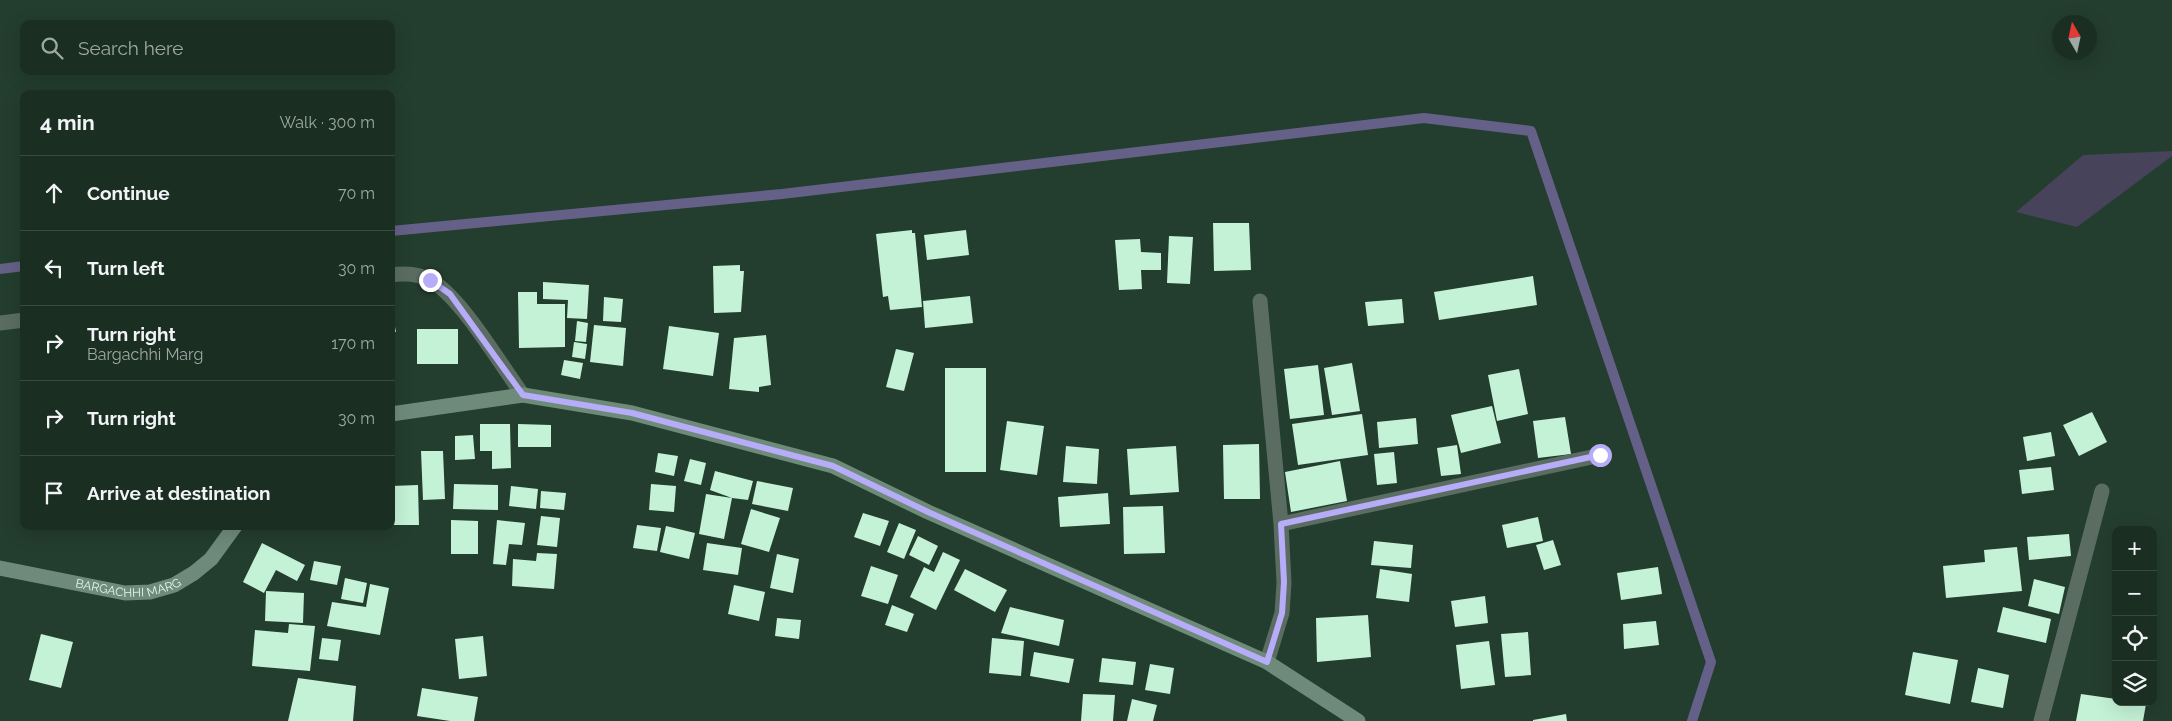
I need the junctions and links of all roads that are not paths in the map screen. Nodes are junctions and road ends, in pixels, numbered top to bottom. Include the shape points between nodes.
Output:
1 (395, 274) edge
2 (1260, 301) dead end
3 (20, 320) edge
4 (0, 323) edge
5 (523, 395) junction
6 (395, 413) edge
7 (1600, 455) dead end
8 (2102, 491) dead end
9 (1281, 524) junction
10 (232, 530) edge
11 (0, 568) edge
12 (1267, 662) junction
13 (1358, 721) edge
14 (2041, 721) edge

1 - 5 street via 407,273 430,280 450,294
2 - 9 street
3 - 4 street
5 - 6 street
5 - 12 street via 632,413 833,466 928,512
7 - 9 street
8 - 14 street
9 - 12 street via 1282,613
10 - 11 street, BARGACHHI MARG via 211,559 194,573 174,585 150,592 125,592
12 - 13 street

